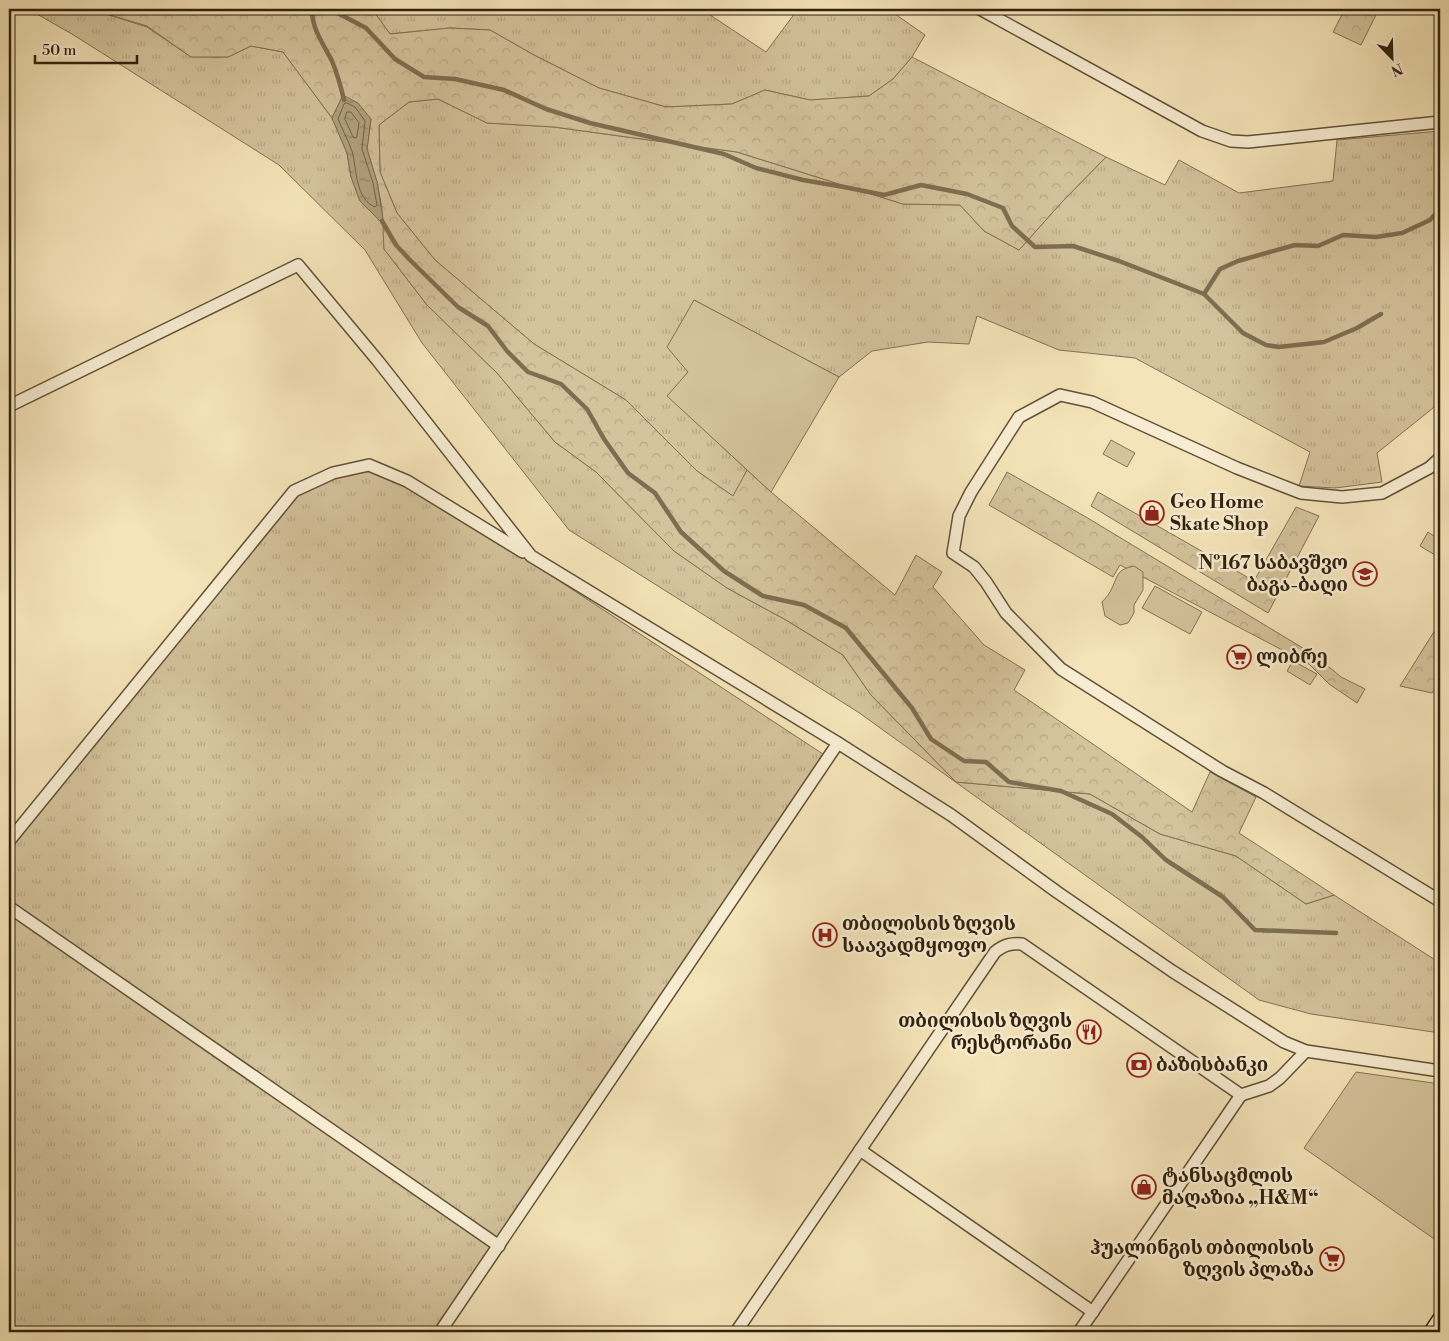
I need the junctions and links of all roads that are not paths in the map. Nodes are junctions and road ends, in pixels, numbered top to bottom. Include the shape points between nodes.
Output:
1 (980, 9) edge
2 (1440, 122) edge
3 (9, 406) edge
4 (1440, 458) edge
5 (531, 556) junction
6 (838, 743) junction
7 (9, 841) edge
8 (1440, 901) edge
9 (9, 907) edge
10 (1306, 1051) junction
11 (1440, 1071) edge
12 (1241, 1095) junction
13 (860, 1150) junction
14 (499, 1246) junction
15 (1093, 1312) junction
16 (1440, 1320) edge
17 (440, 1332) edge
18 (736, 1332) edge
19 (1079, 1332) edge
20 (1432, 1332) edge

1 - 2 street via 1202,131 1230,141 1248,142
3 - 5 street via 298,265
4 - 8 street via 1429,468 1382,493 1342,497 1301,493 1237,468 1092,402 1060,396 1019,417 959,516 953,553 974,566 1006,613 1061,669 1222,771 1264,793
5 - 6 street
5 - 7 street via 407,481 369,466 333,473 294,491
6 - 10 street via 951,815 1172,971 1284,1042
6 - 14 street
9 - 14 street
10 - 11 street
10 - 12 street via 1269,1086
12 - 13 street via 1022,944 1014,943 995,952
12 - 15 street
13 - 15 street
13 - 18 street
14 - 17 street
15 - 19 street
16 - 20 main road

